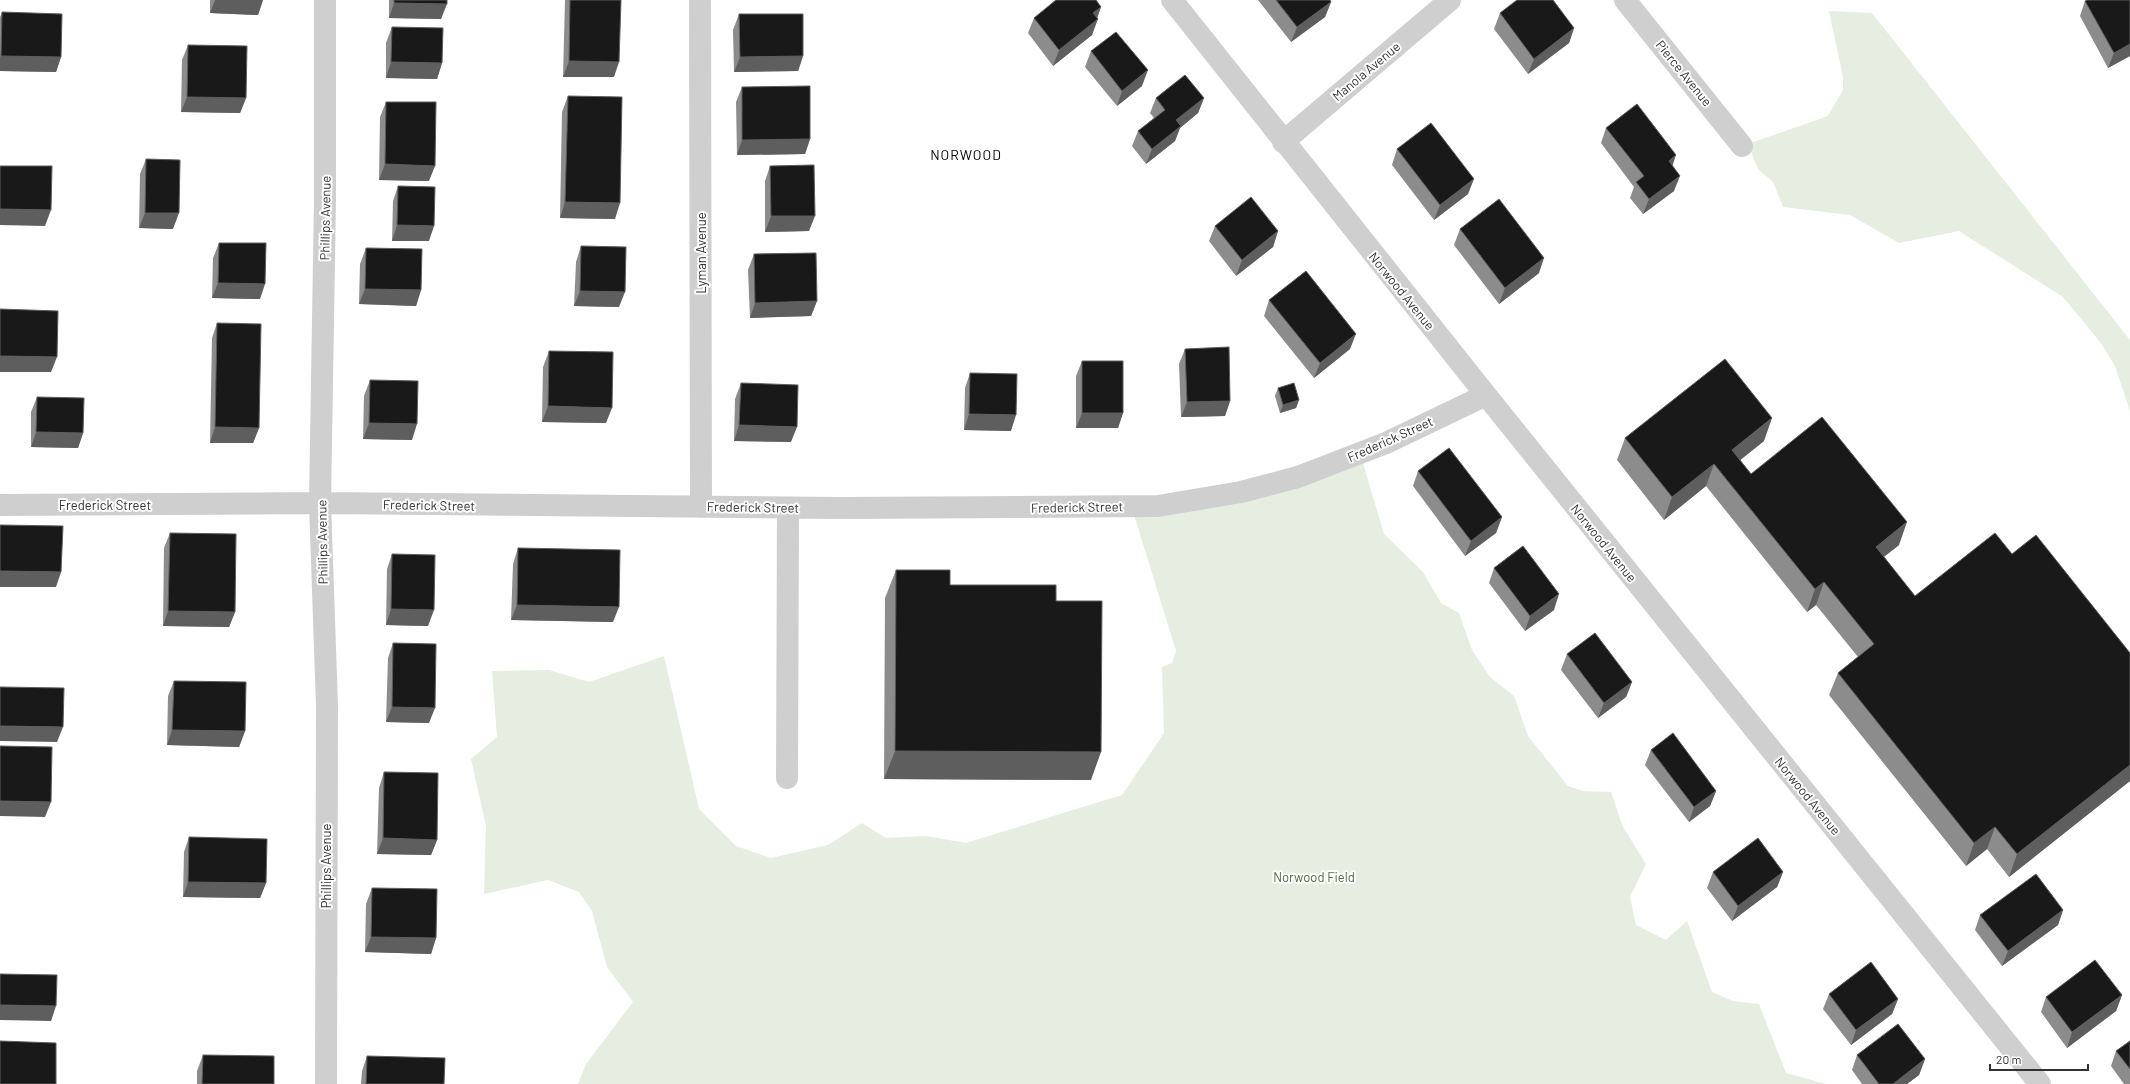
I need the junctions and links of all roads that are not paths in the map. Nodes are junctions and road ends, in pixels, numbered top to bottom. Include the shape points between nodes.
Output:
1 (325, 0) edge
2 (700, 0) edge
3 (1172, 0) edge
4 (1450, 0) edge
5 (1625, 0) edge
6 (1283, 142) junction
7 (1742, 146) dead end
8 (1486, 395) junction
9 (320, 503) junction
10 (0, 506) edge
11 (702, 507) junction
12 (788, 508) junction
13 (787, 778) dead end
14 (326, 1084) edge
15 (2040, 1084) edge

1 - 9 street, Phillips Avenue via 326,198
2 - 11 street, Lyman Avenue
3 - 6 street, Norwood Avenue
4 - 6 street, Manola Avenue
5 - 7 street, Pierce Avenue
6 - 8 street, Norwood Avenue
8 - 12 street, Frederick Street via 1386,443 1298,477 1241,492 1192,501 1158,506 1075,508
8 - 15 street, Norwood Avenue
9 - 10 street, Frederick Street
9 - 11 street, Frederick Street
9 - 14 street, Phillips Avenue via 327,706
11 - 12 street, Frederick Street
12 - 13 street

